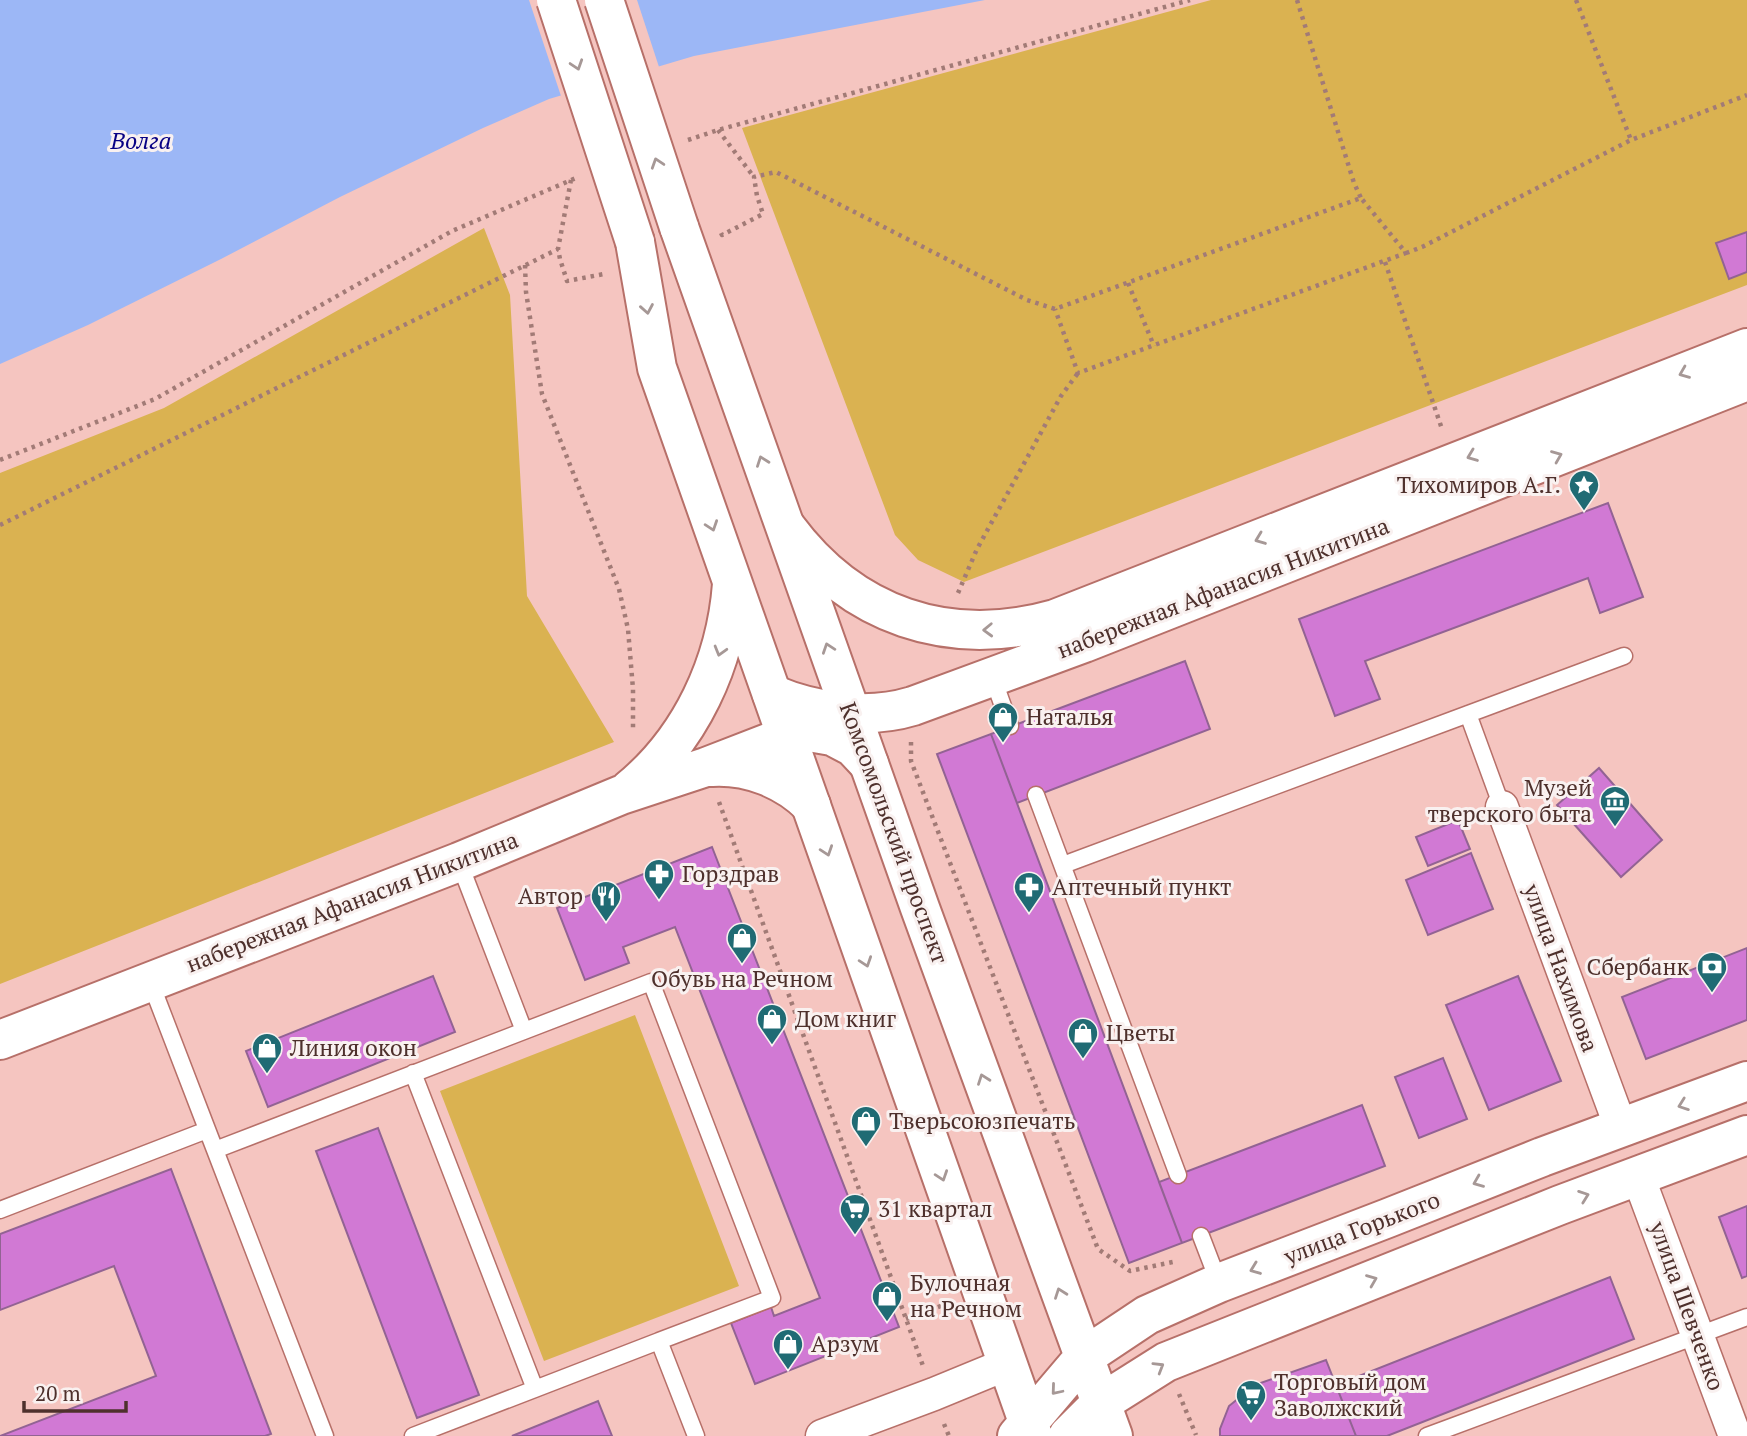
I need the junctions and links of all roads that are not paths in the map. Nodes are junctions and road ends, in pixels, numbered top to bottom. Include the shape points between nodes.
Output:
1 (555, 0) edge
2 (604, 0) edge
3 (1747, 348) edge
4 (1747, 381) edge
5 (784, 525) junction
6 (732, 584) junction
7 (1624, 656) dead end
8 (993, 678) junction
9 (772, 694) junction
10 (850, 712) junction
11 (1468, 714) junction
12 (1010, 726) dead end
13 (786, 736) junction
14 (869, 764) junction
15 (706, 767) junction
16 (621, 795) junction
17 (1036, 795) dead end
18 (811, 804) junction
19 (1502, 807) joint
20 (458, 862) junction
21 (1063, 865) junction
22 (150, 981) junction
23 (524, 1031) junction
24 (0, 1040) edge
25 (414, 1073) junction
26 (1747, 1081) edge
27 (1621, 1128) junction
28 (207, 1130) junction
29 (1747, 1135) edge
30 (215, 1150) junction
31 (1178, 1175) dead end
32 (1638, 1176) junction
33 (0, 1210) edge
34 (1201, 1236) dead end
35 (1219, 1283) junction
36 (1747, 1317) edge
37 (1698, 1336) junction
38 (659, 1341) junction
39 (1084, 1357) junction
40 (1007, 1364) junction
41 (535, 1389) junction
42 (1107, 1420) edge
43 (1026, 1432) edge
44 (325, 1436) edge
45 (413, 1436) edge
46 (696, 1436) edge
47 (822, 1436) edge
48 (1068, 1436) edge
49 (1427, 1436) edge
50 (1735, 1436) edge

1 -> 6 main road, bridge via 657,368
5 -> 2 main road, Комсомольский проспект, bridge
3 -> 5 main road, набережная Афанасия Никитина via 1055,619 1014,628 972,631 931,625 873,605 810,557
8 -> 4 main road, набережная Афанасия Никитина
10 -> 5 main road, Комсомольский проспект
6 - 9 main road
6 -> 16 main road via 721,647 701,700 669,748
7 - 11 lane
8 - 10 main road, набережная Афанасия Никитина via 905,709
8 - 12 lane
9 - 10 main road, набережная Афанасия Никитина via 810,707
9 - 13 main road
10 - 14 main road, Комсомольский проспект
11 - 19 lane
11 - 21 lane
13 - 14 main road, набережная Афанасия Никитина via 809,732 832,736 853,747
13 - 15 main road, набережная Афанасия Никитина
13 - 18 main road
39 -> 14 main road, Комсомольский проспект
15 - 16 main road, набережная Афанасия Никитина
15 - 18 main road via 758,772
16 - 20 main road, набережная Афанасия Никитина
17 - 21 lane
18 -> 40 main road
19 - 27 street, улица Нахимова
20 - 22 main road, набережная Афанасия Никитина
20 - 23 lane
21 - 31 lane
22 - 24 main road, набережная Афанасия Никитина
22 - 28 lane
23 - 25 lane
23 - 38 lane via 651,982 772,1298
25 - 30 lane
25 - 41 lane
26 -> 27 main road, улица Горького
27 -> 35 main road, улица Горького
28 - 30 lane
28 - 33 lane
29 - 32 main road
30 - 44 lane
32 - 37 street, улица Шевченко
42 -> 32 main road via 1166,1362
34 - 35 lane
35 - 39 main road, улица Горького via 1147,1315
36 - 37 lane
37 - 49 lane
37 - 50 street, улица Шевченко
38 - 41 lane
38 - 46 lane
39 - 42 main road, Комсомольский проспект
39 -> 43 main road, улица Горького
40 - 43 main road
40 - 47 street
41 - 45 lane
42 - 48 main road

